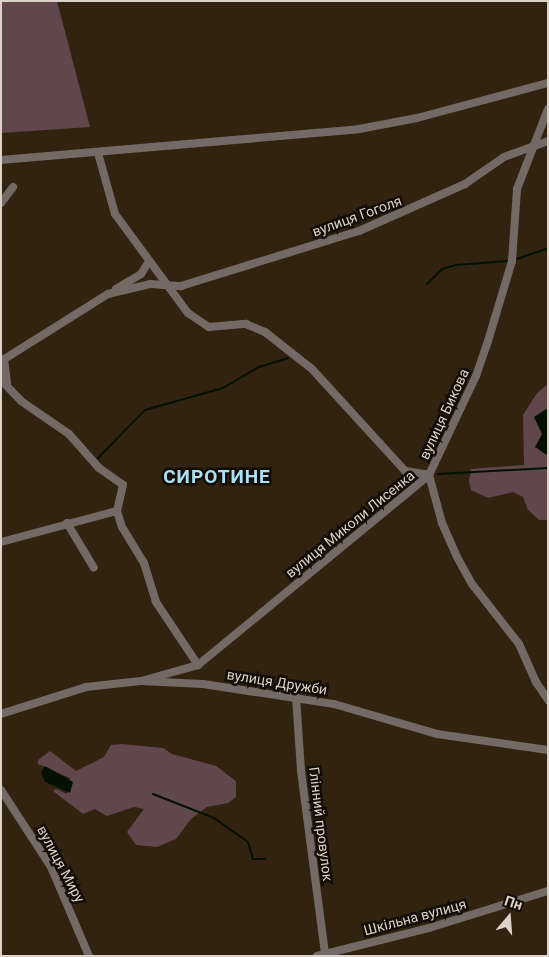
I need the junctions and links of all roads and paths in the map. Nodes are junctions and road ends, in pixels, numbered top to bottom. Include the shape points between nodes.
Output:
1 (548, 83) edge
2 (548, 109) edge
3 (548, 141) edge
4 (536, 145) junction
5 (98, 153) junction
6 (1, 160) edge
7 (13, 187) dead end
8 (1, 203) edge
9 (149, 261) junction
10 (164, 282) junction
11 (108, 294) junction
12 (3, 360) edge
13 (4, 381) edge
14 (429, 475) junction
15 (117, 511) junction
16 (67, 523) junction
17 (1, 542) edge
18 (94, 568) dead end
19 (198, 665) junction
20 (142, 681) junction
21 (296, 698) junction
22 (548, 700) edge
23 (1, 714) edge
24 (548, 750) edge
25 (2, 792) edge
26 (548, 891) edge
27 (321, 955) edge
28 (88, 956) edge

1 - 5 street via 359,129
2 - 4 street, вулиця Бикова
3 - 4 street, вулиця Гоголя
4 - 10 street, вулиця Гоголя via 504,157 465,184 359,231 180,286
4 - 14 street, вулиця Бикова via 517,189 512,261 488,341 476,376
5 - 6 street
5 - 9 street via 115,214
7 - 8 street
9 - 10 street
9 - 11 street via 142,274
10 - 11 street, вулиця Гоголя
10 - 14 street, вулиця Миколи Лисенка via 188,313 209,327 246,324 265,332 304,363 405,470
11 - 12 street, вулиця Гоголя
12 - 13 street
13 - 15 street via 21,401 70,434 99,468 123,485
14 - 19 street, вулиця Миколи Лисенка
14 - 22 street, вулиця Бикова via 442,523 457,557 472,584 519,644
15 - 16 street
15 - 19 street via 122,527 144,563 156,602
16 - 17 street
16 - 18 street
19 - 20 street, вулиця Миколи Лисенка
20 - 21 street, вулиця Дружби via 203,684
20 - 23 street, вулиця Дружби via 86,687
21 - 24 street, вулиця Дружби via 334,704 437,734
21 - 27 street, Глінний провулок
25 - 28 street, вулиця Миру via 51,866
26 - 27 street, Шкільна вулиця via 429,928

